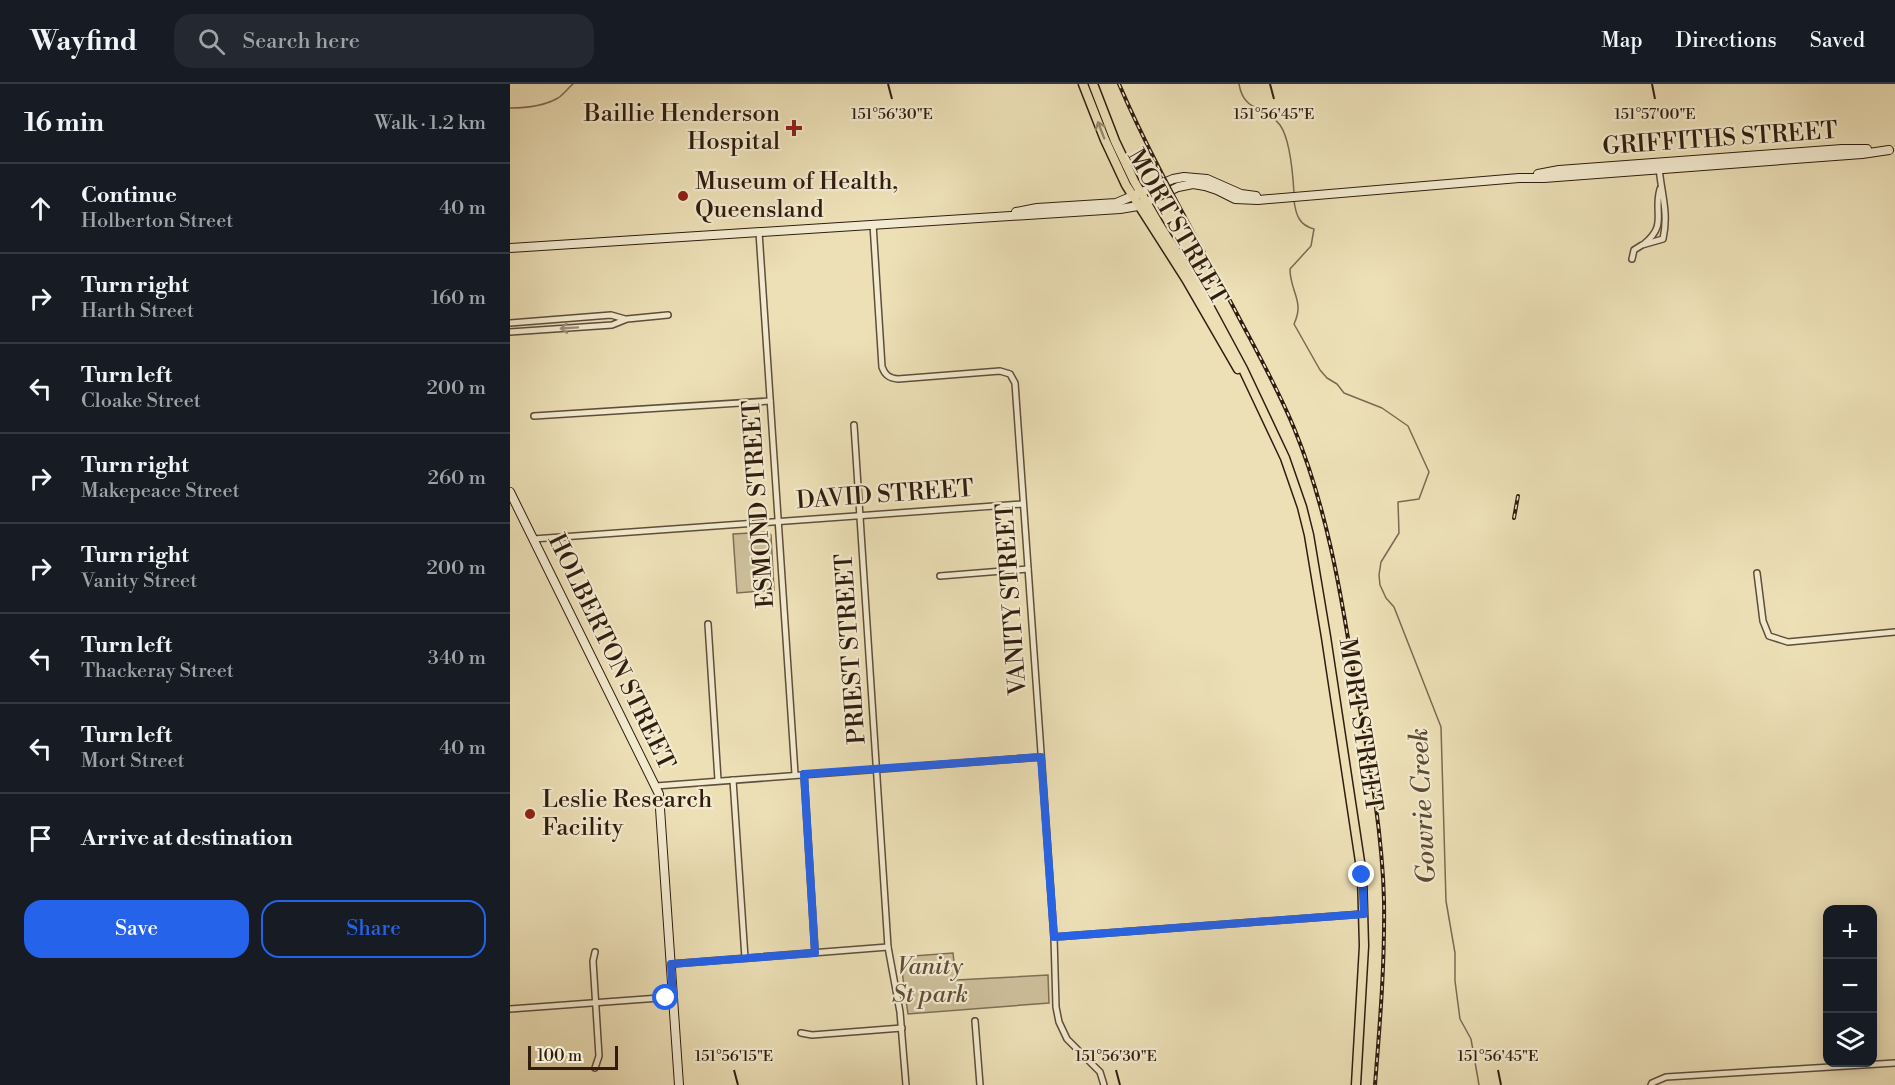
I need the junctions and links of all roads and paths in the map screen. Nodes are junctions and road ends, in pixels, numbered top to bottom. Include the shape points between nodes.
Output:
1 (1083, 84) edge
2 (1093, 84) edge
3 (1892, 150) edge
4 (1659, 166) junction
5 (1660, 189) junction
6 (1137, 194) junction
7 (1263, 198) junction
8 (1143, 204) junction
9 (1006, 215) junction
10 (873, 224) junction
11 (759, 232) junction
12 (1642, 245) junction
13 (510, 248) edge
14 (1632, 259) dead end
15 (668, 315) dead end
16 (627, 319) junction
17 (510, 323) edge
18 (510, 332) edge
19 (770, 401) junction
20 (534, 416) dead end
21 (854, 425) dead end
22 (510, 492) edge
23 (1023, 504) junction
24 (860, 515) junction
25 (778, 521) junction
26 (533, 538) junction
27 (1028, 569) junction
28 (1757, 573) dead end
29 (940, 576) dead end
30 (708, 624) dead end
31 (1895, 633) edge
32 (1041, 757) junction
33 (877, 769) junction
34 (795, 774) junction
35 (804, 774) junction
36 (718, 780) junction
37 (733, 780) junction
38 (656, 786) junction
39 (1364, 914) junction
40 (1054, 937) junction
41 (888, 947) junction
42 (595, 951) dead end
43 (815, 953) junction
44 (745, 958) junction
45 (671, 964) junction
46 (673, 997) junction
47 (596, 1003) junction
48 (510, 1009) edge
49 (975, 1021) dead end
50 (902, 1028) junction
51 (801, 1033) dead end
52 (1895, 1063) edge
53 (595, 1068) dead end
54 (1651, 1084) edge
55 (679, 1085) edge
56 (906, 1085) edge
57 (980, 1085) edge
58 (1104, 1085) edge
59 (1356, 1085) edge

6 -> 1 main road, MORT STREET via 1105,140
2 - 6 main road, MORT STREET
3 - 4 street, GRIFFITHS STREET
4 - 5 street
4 - 7 street, GRIFFITHS STREET
5 - 12 street via 1658,228
5 - 12 street via 1664,194 1666,223 1663,239
6 - 7 street, GRIFFITHS STREET via 1173,179 1195,177
6 - 8 main road, MORT STREET
6 - 9 street, GRIFFITHS STREET via 1116,203 1037,208
7 - 8 street, GRIFFITHS STREET via 1235,199 1193,184
8 - 9 street
8 - 39 main road, MORT STREET via 1215,315 1285,458 1302,507 1357,834
9 - 10 street
10 - 11 street
10 - 23 street, VANITY STREET via 885,374 898,379 1000,371 1010,374 1015,383
11 - 13 street
11 - 19 street, ESMOND STREET
12 - 14 street
15 - 16 street
16 - 17 street via 611,315
16 -> 18 street via 612,325
19 - 20 street
19 - 25 street, ESMOND STREET
21 - 24 street, PRIEST STREET
22 - 26 street, HOLBERTON STREET
23 - 24 street, DAVID STREET
23 - 27 street, VANITY STREET
24 - 25 street, DAVID STREET
24 - 33 street, PRIEST STREET
25 - 26 street, DAVID STREET
25 - 34 street, ESMOND STREET
26 - 38 street, HOLBERTON STREET
27 - 29 street
27 - 32 street, VANITY STREET
28 - 31 street via 1763,621 1769,636 1788,642
30 - 36 street
32 - 33 street
32 - 40 street, VANITY STREET
33 - 35 street
33 - 41 street, PRIEST STREET
34 - 35 street
34 - 37 street
35 - 43 street
36 - 37 street
36 - 38 street
37 - 44 street
38 - 45 street, HOLBERTON STREET
39 - 40 street
39 - 59 main road, MORT STREET
40 - 58 street, VANITY STREET via 1059,1022 1067,1039 1100,1072
41 - 43 street
41 - 50 street, PRIEST STREET
42 - 47 street
43 - 44 street
44 - 45 street
45 - 46 street, HOLBERTON STREET
46 - 47 street
46 - 55 street, HOLBERTON STREET
47 - 48 street
47 - 53 street via 599,1056
49 - 57 street
50 - 51 street
50 - 56 street, PRIEST STREET
52 - 54 street via 1666,1077

